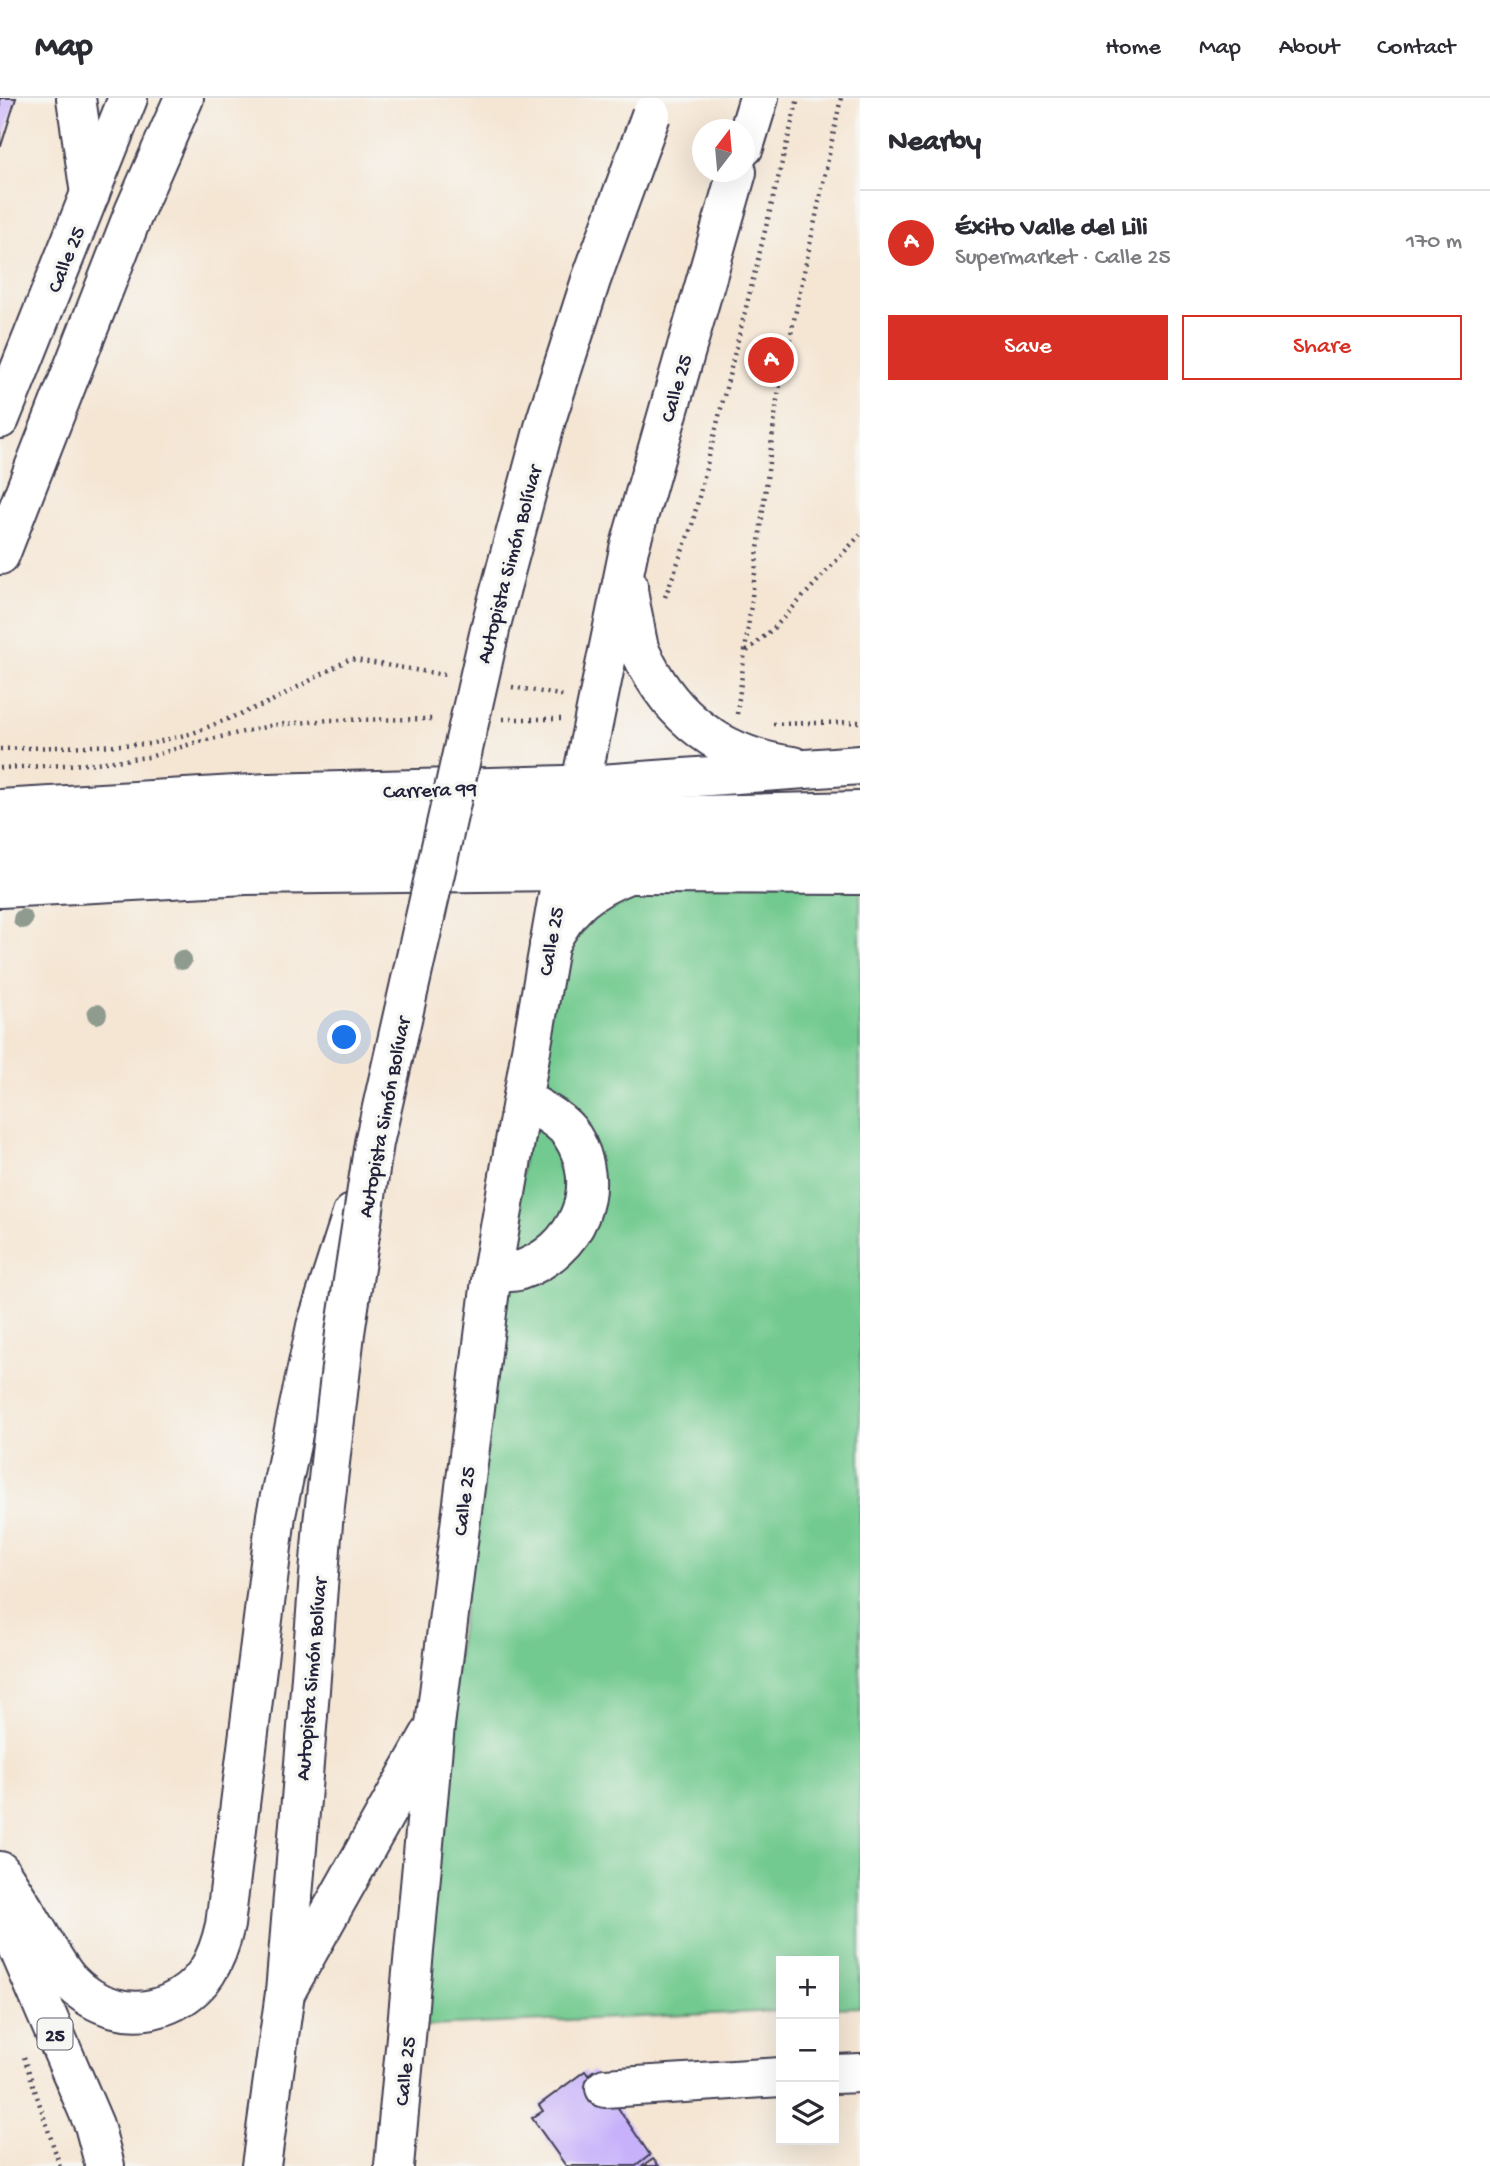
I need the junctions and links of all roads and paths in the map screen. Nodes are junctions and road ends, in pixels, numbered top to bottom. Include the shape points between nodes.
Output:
1 (76, 98) edge
2 (128, 98) edge
3 (184, 98) edge
4 (759, 98) edge
5 (798, 98) edge
6 (841, 98) edge
7 (654, 107) edge
8 (753, 119) edge
9 (734, 182) edge
10 (90, 196) junction
11 (0, 419) edge
12 (860, 535) edge
13 (629, 549) junction
14 (0, 555) edge
15 (665, 599) dead end
16 (746, 651) junction
17 (446, 676) dead end
18 (500, 685) dead end
19 (727, 709) dead end
20 (595, 710) junction
21 (737, 715) junction
22 (749, 718) dead end
23 (441, 719) dead end
24 (496, 719) dead end
25 (762, 722) dead end
26 (860, 722) edge
27 (0, 749) edge
28 (860, 765) edge
29 (0, 768) edge
30 (809, 768) junction
31 (0, 809) edge
32 (860, 811) edge
33 (572, 831) junction
34 (0, 836) edge
35 (860, 843) edge
36 (0, 867) edge
37 (628, 874) junction
38 (860, 875) edge
39 (0, 888) edge
40 (548, 945) junction
41 (523, 1099) junction
42 (374, 1143) junction
43 (492, 1273) junction
44 (435, 1725) junction
45 (0, 1871) edge
46 (0, 1905) edge
47 (285, 1993) junction
48 (22, 2049) dead end
49 (860, 2073) edge
50 (839, 2074) edge
51 (776, 2077) edge
52 (606, 2088) dead end
53 (60, 2166) edge
54 (105, 2166) edge
55 (261, 2166) edge
56 (394, 2166) edge

1 - 10 main road
2 - 10 main road, Calle 25
3 - 14 main road via 134,212
4 - 8 main road
5 - 15 path via 692,525
6 - 16 path via 778,400
7 - 42 main road, Autopista Simón Bolívar, bridge via 555,394 492,621
9 - 13 main road, Calle 25
10 - 11 main road, Calle 25
12 - 16 path via 775,627
13 - 20 main road, Calle 25
13 - 30 main road via 628,592 640,652 672,704 700,731 734,751 771,763
16 - 21 path
17 - 27 path via 350,659 270,702 193,733 149,744
18 - 20 path
19 - 21 path
20 - 24 path
20 - 33 main road, Calle 25
21 - 22 path
23 - 29 path via 274,725 149,757
25 - 26 path
28 - 30 main road, Carrera 99
30 - 33 main road, Carrera 99
31 - 33 main road, Carrera 99 via 268,793
32 - 33 main road
33 - 34 main road via 261,820
33 - 35 main road
33 - 36 main road
33 - 37 main road, Carrera 99
33 - 39 main road, Carrera 99 via 246,875
33 - 40 main road, Calle 25
37 - 38 main road, Carrera 99
37 - 40 main road via 581,898
40 - 41 main road, Calle 25
41 - 43 main road, Calle 25
41 - 43 main road via 570,1132 582,1158 587,1186 581,1214 568,1239 546,1258 516,1272
42 - 45 main road, bridge via 316,1326 278,1501 225,1925 206,1975 183,1997 160,2007 129,2011 107,2007 69,1980
42 - 47 main road, Autopista Simón Bolívar, bridge via 345,1333 323,1524
43 - 44 main road, Calle 25
44 - 47 main road, Calle 25
44 - 56 main road, Calle 25
46 - 54 main road, 25 via 94,2125
47 - 55 main road, Autopista Simón Bolívar
48 - 53 path
49 - 50 main road
51 - 52 main road

